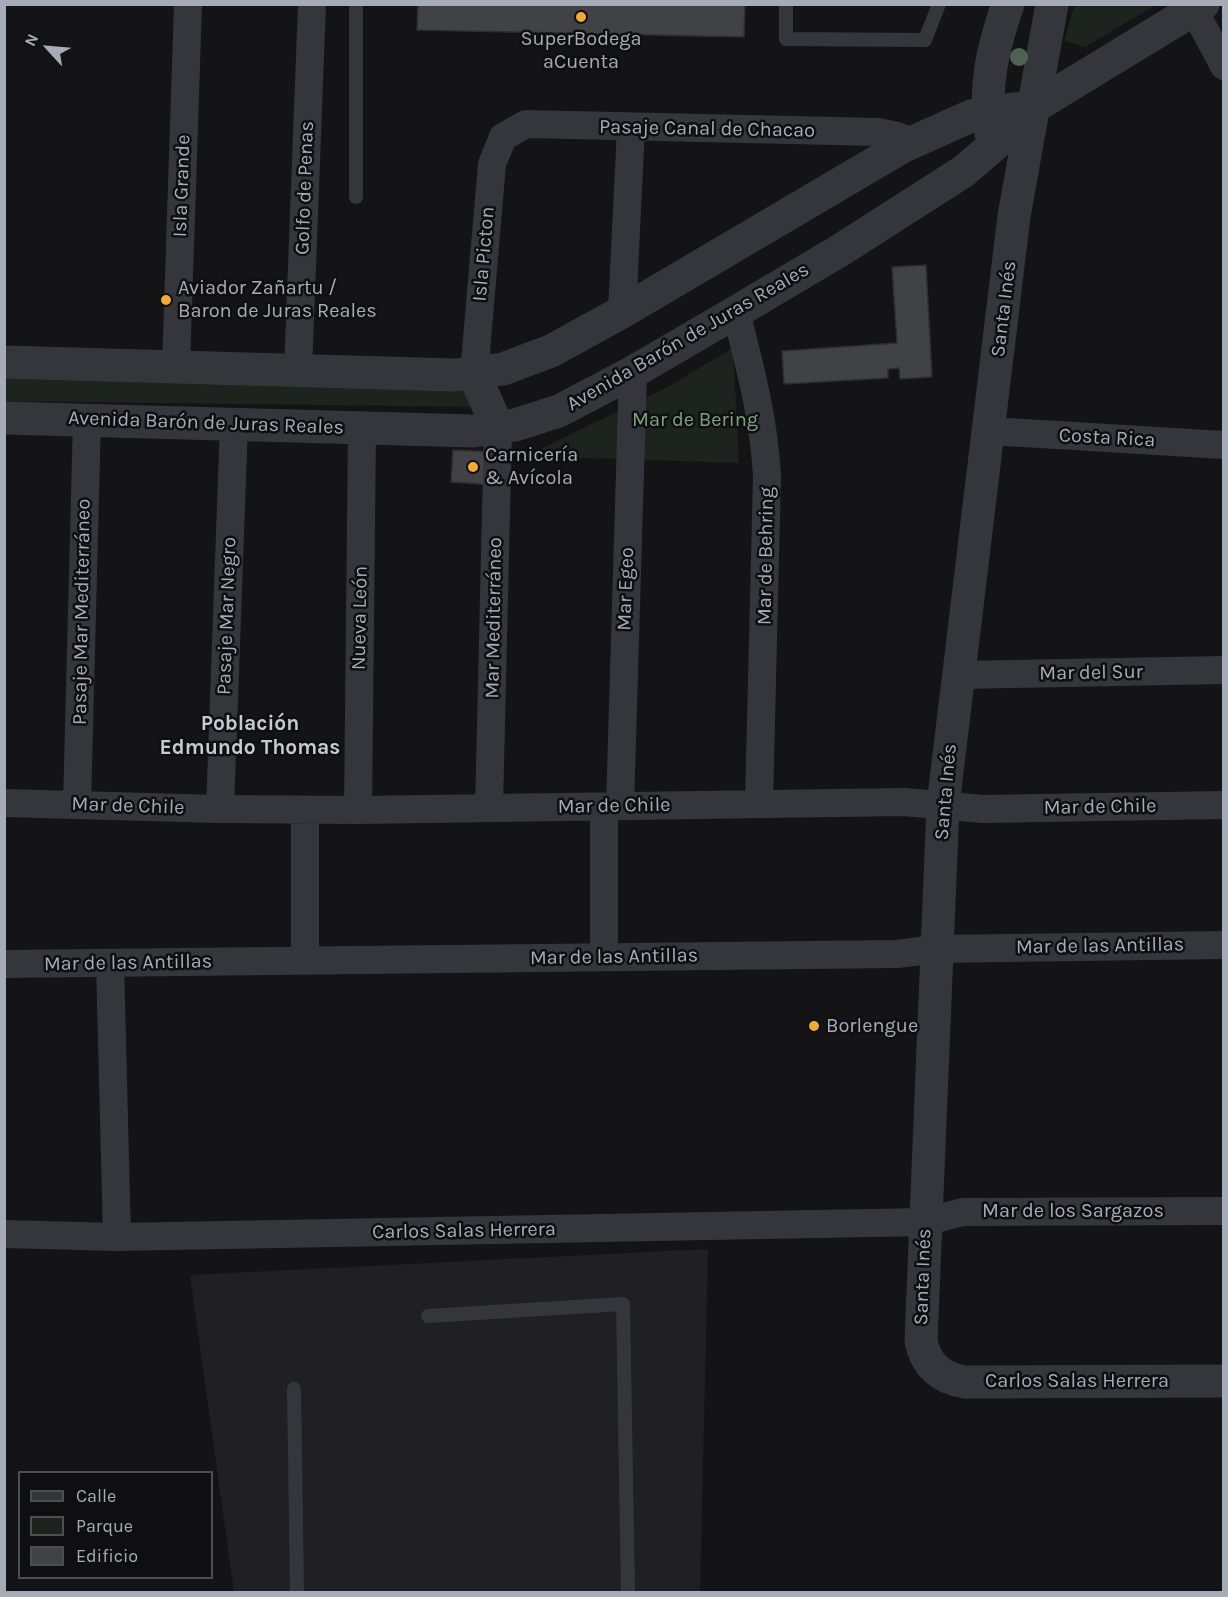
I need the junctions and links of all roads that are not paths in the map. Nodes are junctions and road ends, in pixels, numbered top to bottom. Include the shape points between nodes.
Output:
1 (188, 4) edge
2 (312, 4) edge
3 (356, 4) edge
4 (786, 4) edge
5 (939, 4) edge
6 (1052, 4) edge
7 (1007, 5) edge
8 (1199, 7) edge
9 (1224, 66) edge
10 (1034, 107) junction
11 (987, 112) junction
12 (631, 128) junction
13 (503, 137) joint
14 (913, 142) junction
15 (993, 146) junction
16 (356, 197) dead end
17 (1014, 216) junction
18 (622, 312) junction
19 (736, 312) junction
20 (4, 362) edge
21 (176, 367) junction
22 (298, 371) junction
23 (633, 372) junction
24 (474, 374) junction
25 (4, 418) edge
26 (87, 419) junction
27 (234, 423) junction
28 (362, 427) junction
29 (498, 428) junction
30 (990, 431) junction
31 (1224, 445) edge
32 (1224, 670) edge
33 (959, 675) junction
34 (4, 803) edge
35 (759, 803) junction
36 (78, 805) junction
37 (1224, 805) edge
38 (943, 806) junction
39 (612, 807) junction
40 (489, 808) junction
41 (220, 809) junction
42 (305, 810) junction
43 (358, 810) junction
44 (1224, 945) edge
45 (936, 949) junction
46 (604, 957) junction
47 (305, 961) junction
48 (110, 963) junction
49 (4, 964) edge
50 (1224, 1211) edge
51 (924, 1222) junction
52 (4, 1234) edge
53 (117, 1237) junction
54 (428, 1316) dead end
55 (933, 1368) joint
56 (1224, 1380) edge
57 (294, 1389) dead end
58 (297, 1593) edge
59 (628, 1593) edge

1 - 21 street, Isla Grande
2 - 22 street, Golfo de Penas
3 - 16 lane
4 - 5 lane via 786,39 925,40
6 - 10 street, Santa Inés
7 - 11 street, Santa Inés via 991,60
8 - 9 street
8 - 10 street, Avenida Barón de Juras Reales
10 - 11 street, Avenida Barón de Juras Reales
10 - 15 street, Avenida Barón de Juras Reales
10 - 17 street, Santa Inés
11 - 14 street, Avenida Barón de Juras Reales
11 - 15 street, Santa Inés
12 - 13 street, Pasaje Canal de Chacao via 526,124
12 - 14 street, Pasaje Canal de Chacao via 878,132
12 - 18 street
13 - 24 street, Isla Picton via 492,164
14 - 18 street, Avenida Barón de Juras Reales
15 - 17 street, Santa Inés
15 - 19 street, Avenida Barón de Juras Reales via 964,171
17 - 30 street, Santa Inés
18 - 24 street, Avenida Barón de Juras Reales via 530,360
19 - 23 street, Avenida Barón de Juras Reales
19 - 35 street, Mar de Behring via 759,400 767,476
20 - 21 street, Avenida Barón de Juras Reales
21 - 22 street, Avenida Barón de Juras Reales
22 - 24 street, Avenida Barón de Juras Reales
23 - 29 street, Avenida Barón de Juras Reales via 559,411
23 - 39 street, Mar Egeo
24 - 29 street
25 - 26 street, Avenida Barón de Juras Reales
26 - 27 street, Avenida Barón de Juras Reales
26 - 36 street, Pasaje Mar Mediterráneo
27 - 28 street, Avenida Barón de Juras Reales
27 - 41 street, Pasaje Mar Negro
28 - 29 street, Avenida Barón de Juras Reales via 473,431
28 - 43 street, Nueva León
29 - 40 street, Mar Mediterráneo
30 - 31 street, Costa Rica
30 - 33 street, Santa Inés
32 - 33 street, Mar del Sur
33 - 38 street, Santa Inés
34 - 36 street, Mar de Chile
35 - 38 street, Mar de Chile via 904,802
35 - 39 street, Mar de Chile
36 - 41 street, Mar de Chile
37 - 38 street, Mar de Chile via 983,809
38 - 45 street, Santa Inés
39 - 40 street, Mar de Chile
39 - 46 street, Mar Egeo
40 - 43 street, Mar de Chile
41 - 42 street, Mar de Chile
42 - 43 street, Mar de Chile
42 - 47 street
44 - 45 street, Mar de las Antillas
45 - 46 street, Mar de las Antillas via 897,954
45 - 51 street, Santa Inés
46 - 47 street, Mar de las Antillas
47 - 48 street, Mar de las Antillas
48 - 49 street, Mar de las Antillas
48 - 53 street
50 - 51 street, Mar de los Sargazos via 963,1212
51 - 53 street, Carlos Salas Herrera
51 - 55 street, Santa Inés via 921,1341
52 - 53 street, Carlos Salas Herrera
54 - 59 lane via 623,1304
55 - 56 street, Carlos Salas Herrera via 943,1376 964,1382
57 - 58 lane

